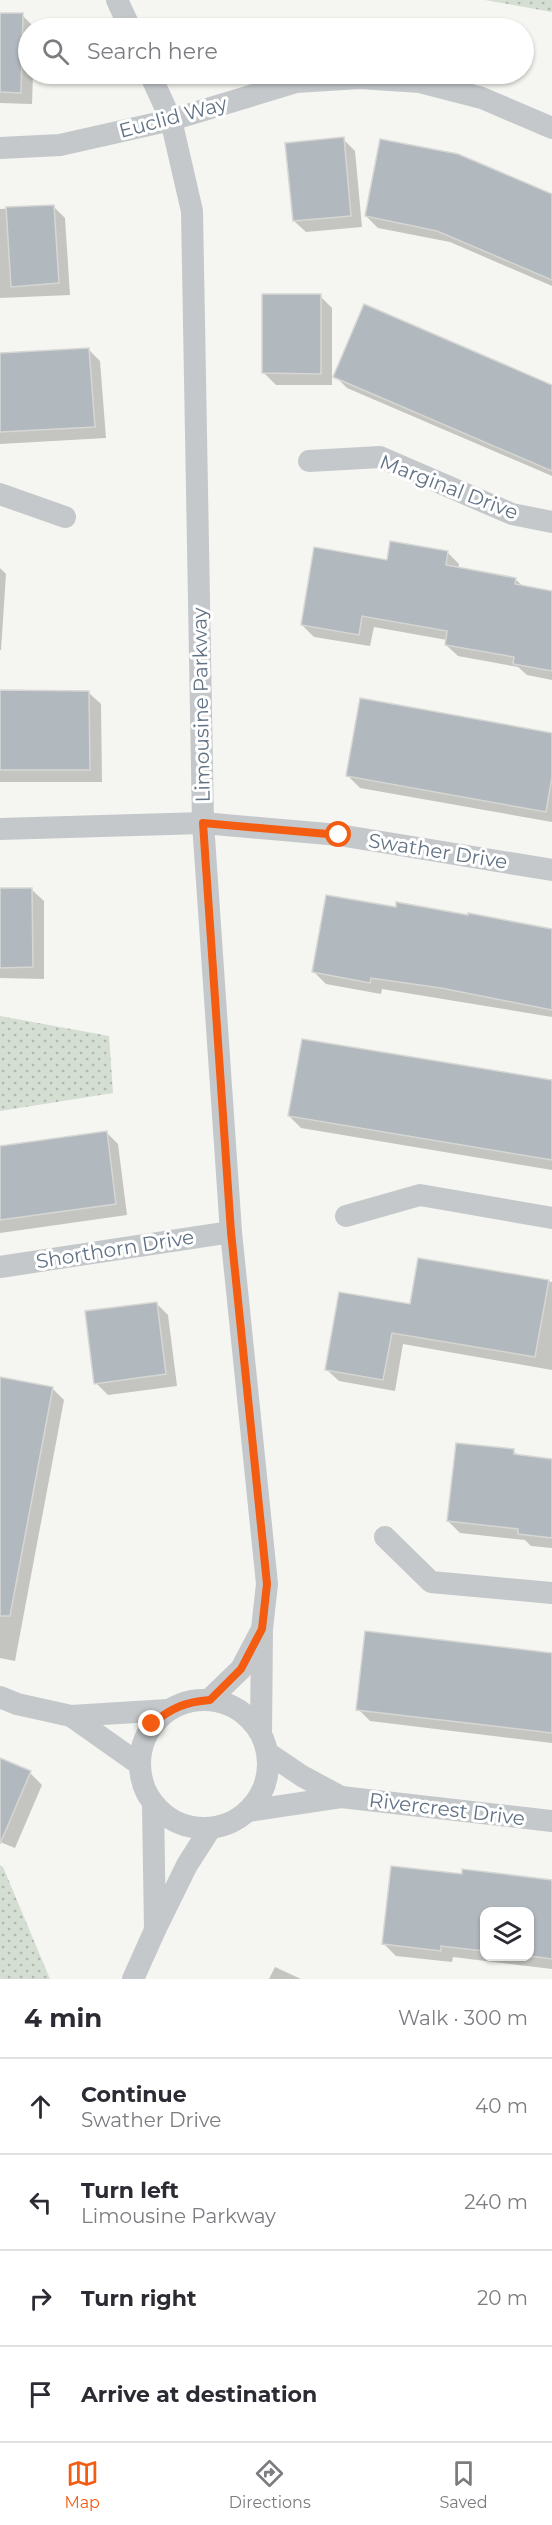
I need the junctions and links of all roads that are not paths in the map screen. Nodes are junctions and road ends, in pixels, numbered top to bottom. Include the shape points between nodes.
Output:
1 (117, 0) edge
2 (125, 18) edge
3 (155, 84) edge
4 (289, 84) edge
5 (428, 84) edge
6 (171, 120) junction
7 (552, 128) edge
8 (0, 148) edge
9 (309, 461) dead end
10 (0, 494) edge
11 (65, 517) dead end
12 (552, 522) edge
13 (203, 823) junction
14 (0, 829) edge
15 (552, 870) edge
16 (345, 1216) dead end
17 (552, 1218) edge
18 (231, 1232) junction
19 (0, 1267) edge
20 (385, 1537) dead end
21 (552, 1593) edge
22 (262, 1629) junction
23 (0, 1697) edge
24 (210, 1700) junction
25 (168, 1710) junction
26 (71, 1716) junction
27 (264, 1743) junction
28 (139, 1764) junction
29 (341, 1797) junction
30 (153, 1804) junction
31 (248, 1811) junction
32 (552, 1821) edge
33 (210, 1829) junction
34 (156, 1930) junction
35 (133, 1979) edge

1 - 2 street
3 - 6 street, Limousine Parkway
4 - 6 street, Euclid Way
5 - 7 street, Euclid Way via 482,98
6 - 8 street, Euclid Way via 60,145
6 - 13 street, Limousine Parkway via 192,212
9 - 12 street, Marginal Drive via 380,457 512,514
10 - 11 street
13 - 14 street, Swather Drive
13 - 15 street, Swather Drive via 339,835
13 - 18 street, Limousine Parkway
16 - 17 street via 420,1195
18 - 19 street, Shorthorn Drive
18 - 22 street, Limousine Parkway via 267,1584
20 - 21 street via 430,1582
22 - 24 street, Limousine Parkway via 241,1669
22 - 27 street, Limousine Parkway
23 - 26 street
24 - 25 street via 188,1701
24 - 27 street via 230,1705 248,1717
25 - 26 street
25 - 28 street via 152,1724 142,1743
26 - 28 street
27 - 29 street, Rivercrest Drive via 302,1776
27 - 31 street via 268,1774 261,1794
28 - 30 street via 142,1786
29 - 31 street, Rivercrest Drive
29 - 32 street, Rivercrest Drive
30 - 33 street via 169,1819 189,1827
30 - 34 street
31 - 33 street via 231,1823
33 - 34 street via 187,1865
34 - 35 street

